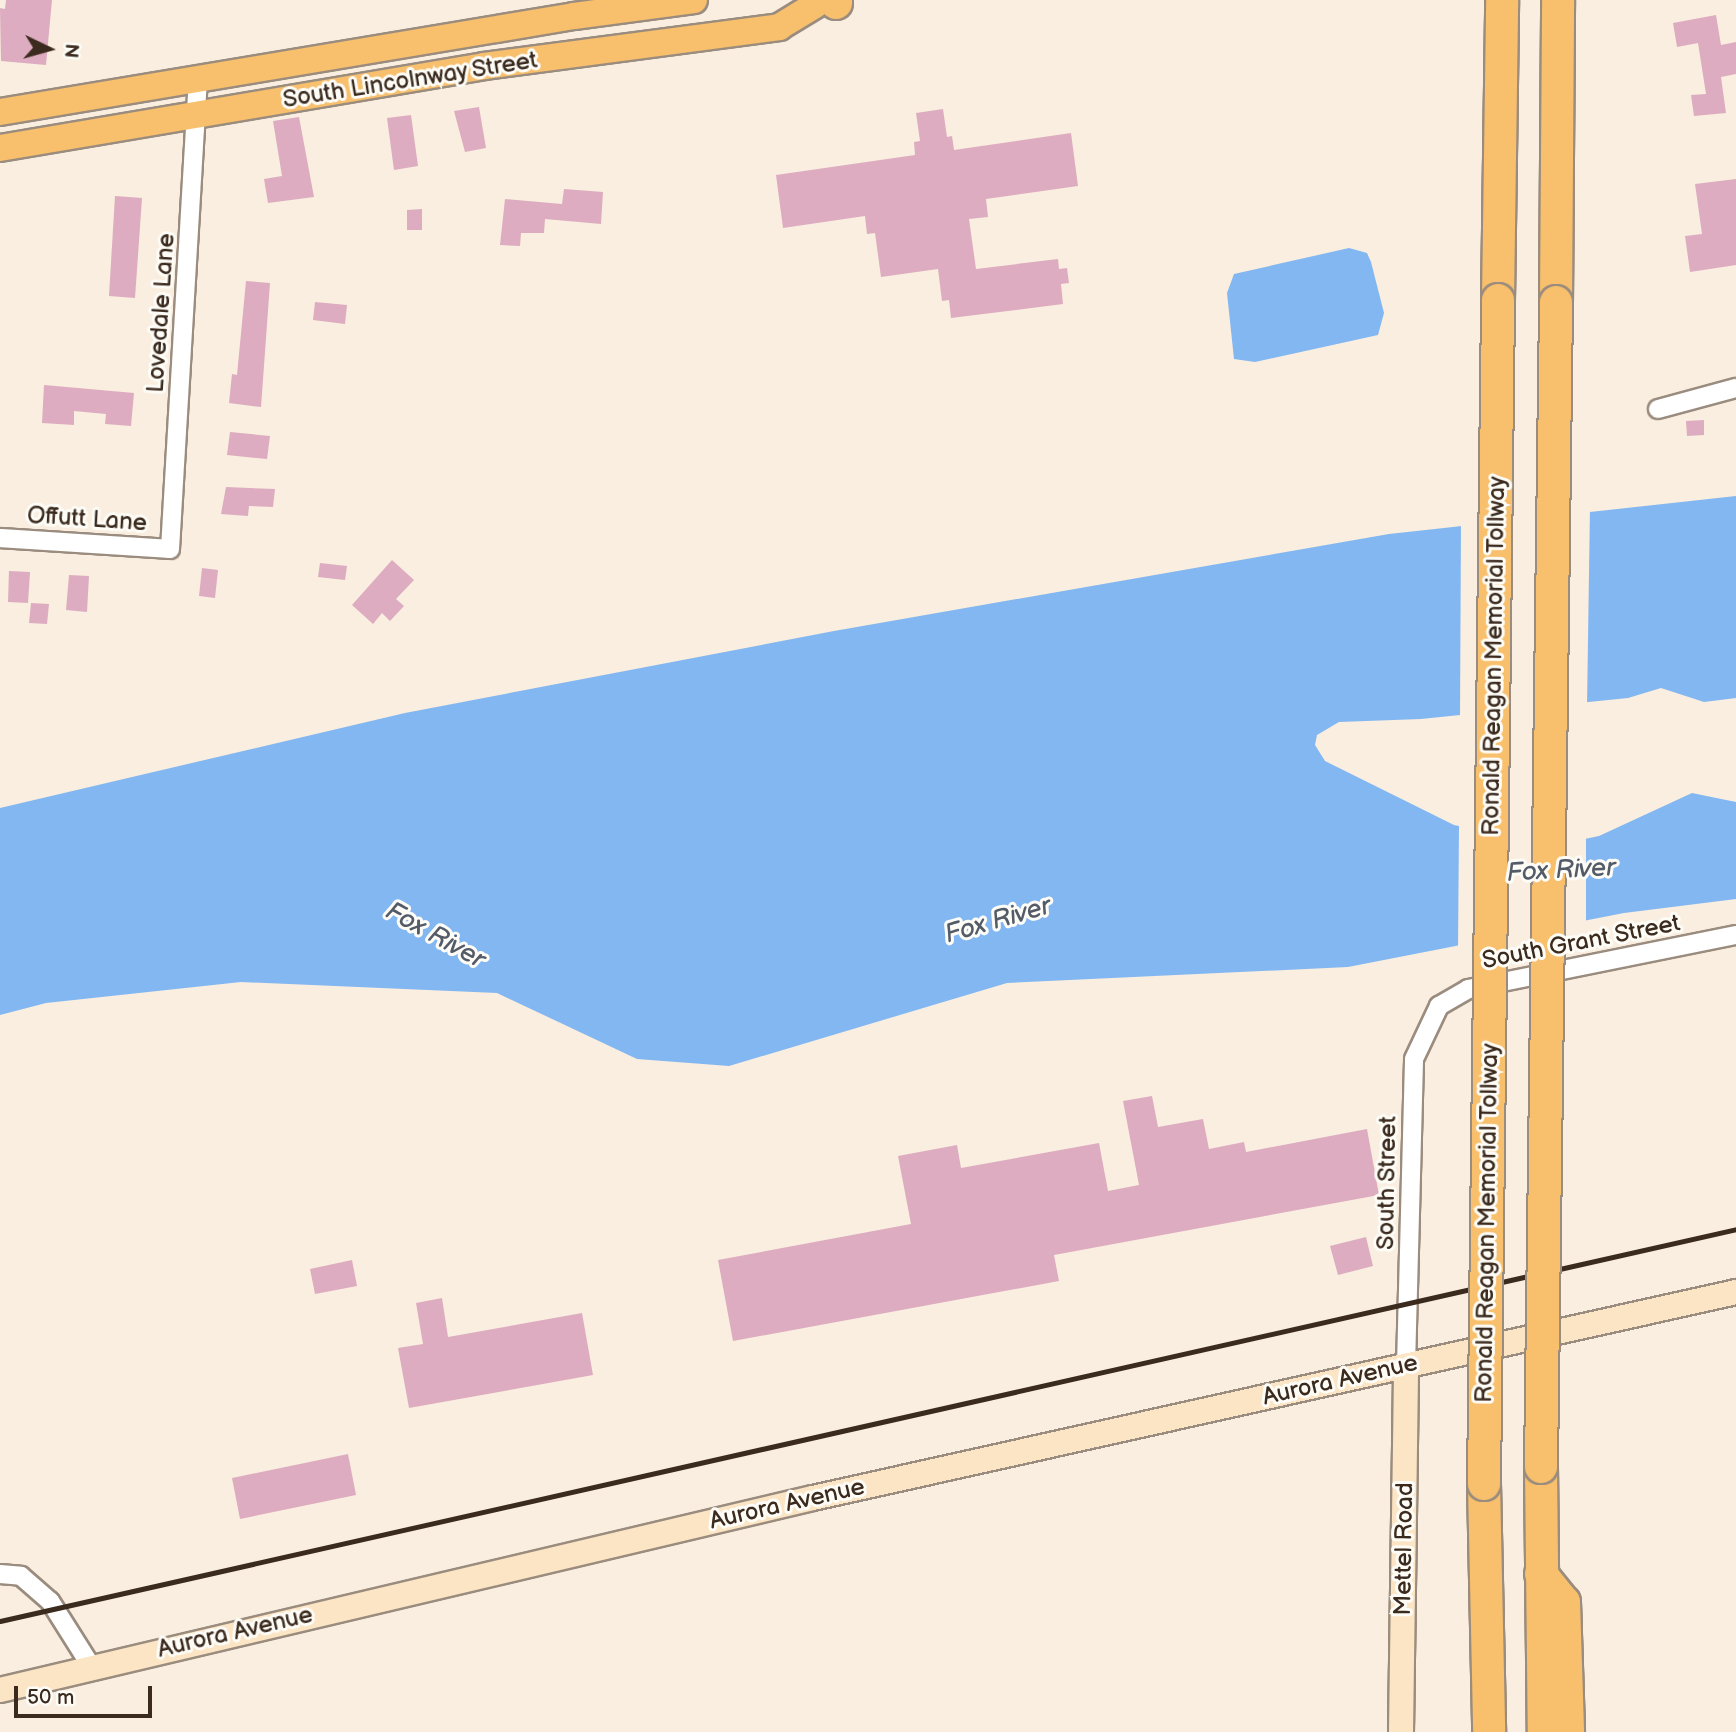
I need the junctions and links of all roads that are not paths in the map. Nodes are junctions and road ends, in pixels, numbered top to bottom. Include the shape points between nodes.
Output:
1 (694, 0) edge
2 (1502, 0) edge
3 (1558, 0) edge
4 (836, 1) edge
5 (198, 79) junction
6 (0, 112) edge
7 (198, 114) junction
8 (0, 148) edge
9 (1736, 388) edge
10 (1658, 409) dead end
11 (0, 538) edge
12 (170, 549) joint
13 (1736, 935) edge
14 (1439, 1006) joint
15 (1736, 1292) edge
16 (1406, 1366) junction
17 (0, 1574) edge
18 (1541, 1574) junction
19 (91, 1666) junction
20 (0, 1690) edge
21 (1401, 1732) edge
22 (1489, 1732) edge
23 (1544, 1732) edge
24 (1568, 1732) edge

1 - 5 main road, South Lincolnway Street
2 - 22 highway, Ronald Reagan Memorial Tollway, bridge via 1484,1484
3 - 18 highway, bridge
4 - 7 main road, South Lincolnway Street via 779,27 532,59
5 - 6 main road, South Lincolnway Street
5 - 7 street, Lovedale Lane
7 - 8 main road, South Lincolnway Street
7 - 12 street, Lovedale Lane
9 - 10 street
11 - 12 street, Offutt Lane
13 - 14 street, South Grant Street via 1468,989
14 - 16 street, South Street via 1413,1059
15 - 16 main road, Aurora Avenue
16 - 19 main road, Aurora Avenue
16 - 21 main road, Mettel Road
17 - 19 street via 21,1576 50,1601
18 - 23 highway
18 - 24 highway via 1564,1602
19 - 20 main road, Aurora Avenue

